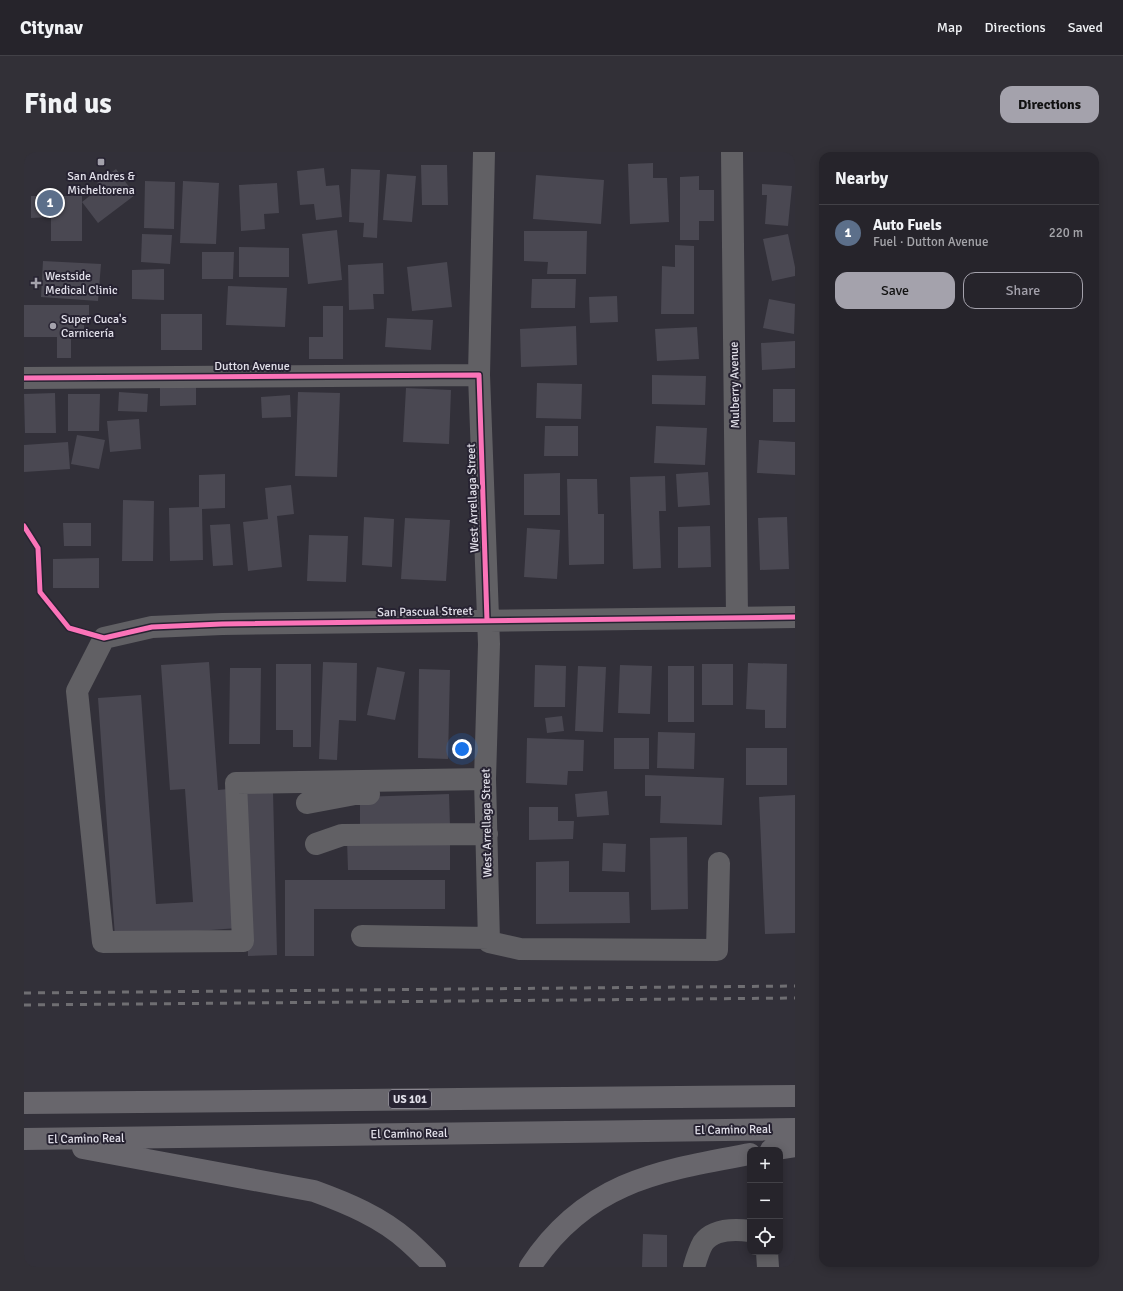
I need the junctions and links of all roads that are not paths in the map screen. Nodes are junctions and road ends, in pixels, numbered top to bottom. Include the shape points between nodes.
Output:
1 (484, 152) edge
2 (732, 152) edge
3 (479, 375) junction
4 (24, 378) edge
5 (737, 617) junction
6 (795, 618) edge
7 (487, 621) junction
8 (486, 786) junction
9 (307, 803) dead end
10 (487, 834) junction
11 (316, 844) dead end
12 (719, 863) dead end
13 (362, 936) dead end
14 (489, 940) junction
15 (795, 1096) edge
16 (24, 1103) edge
17 (795, 1129) edge
18 (30, 1139) edge
19 (795, 1146) edge
20 (783, 1148) edge
21 (747, 1155) edge
22 (747, 1231) edge
23 (767, 1255) edge
24 (435, 1267) edge
25 (530, 1267) edge
26 (694, 1267) edge
27 (768, 1267) edge

1 - 3 street, West Arrellaga Street
2 - 5 street, Mulberry Avenue
3 - 4 street, Dutton Avenue
3 - 7 street, West Arrellaga Street
5 - 6 street, San Pascual Street
5 - 7 street, San Pascual Street
7 - 8 street, West Arrellaga Street via 489,644
7 - 8 street, San Pascual Street via 214,624 152,627 104,638 77,690 103,942 243,941 236,783
8 - 9 street via 354,794
8 - 10 street, West Arrellaga Street
10 - 11 street via 342,835
10 - 14 street, West Arrellaga Street
12 - 14 street via 717,950 520,949
13 - 14 street
15 - 16 highway, US 101
17 - 18 highway, El Camino Real
18 - 24 highway via 314,1191 347,1203 378,1220 407,1240
19 - 20 highway
21 - 25 highway via 678,1167 646,1176 616,1189 588,1206 562,1227 545,1245
22 - 26 street via 718,1232 703,1243
23 - 27 street

